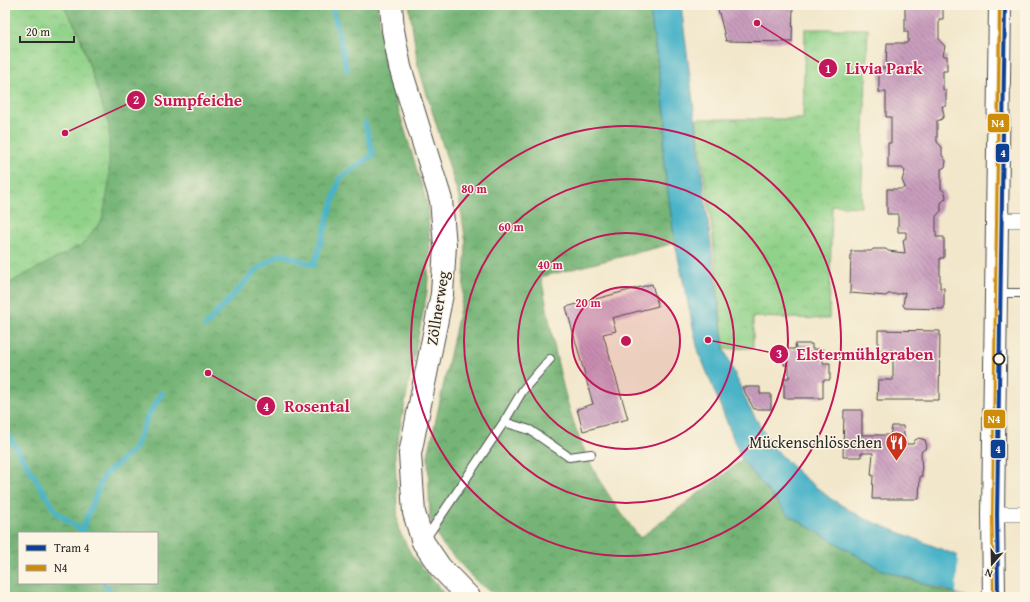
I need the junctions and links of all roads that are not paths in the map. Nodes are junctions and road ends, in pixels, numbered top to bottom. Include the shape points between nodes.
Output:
1 (391, 5) edge
2 (1000, 5) edge
3 (997, 220) junction
4 (1025, 220) edge
5 (996, 293) junction
6 (1025, 294) edge
7 (550, 359) dead end
8 (504, 422) junction
9 (590, 454) dead end
10 (992, 514) junction
11 (1025, 514) edge
12 (423, 542) junction
13 (469, 597) edge
14 (994, 597) edge

1 - 12 main road, Zöllnerweg via 400,68 441,200 445,245 442,294 410,454 414,513
2 - 3 main road
3 - 4 street
3 - 5 main road
5 - 6 lane
5 - 10 main road
7 - 8 lane via 523,390
8 - 9 lane via 530,430 569,457
8 - 12 lane
10 - 11 street
10 - 14 main road
12 - 13 main road, Zöllnerweg via 440,567

